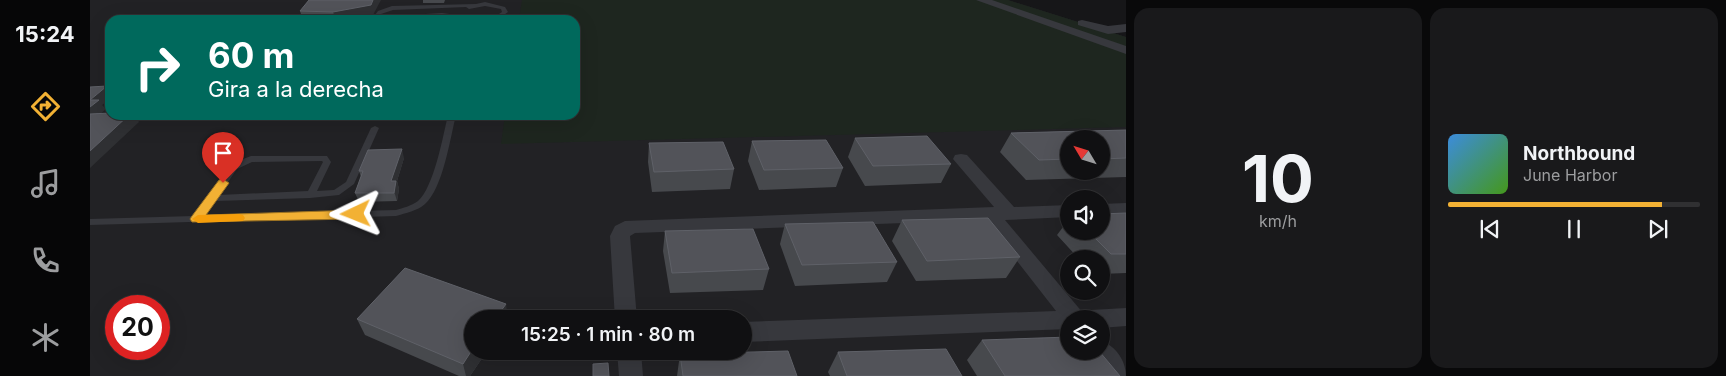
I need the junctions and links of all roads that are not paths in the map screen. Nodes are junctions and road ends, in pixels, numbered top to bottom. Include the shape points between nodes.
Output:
1 (981, 0) edge
2 (1010, 0) edge
3 (485, 2) edge
4 (474, 5) junction
5 (378, 15) edge
6 (419, 15) edge
7 (454, 15) edge
8 (462, 15) edge
9 (500, 15) edge
10 (1126, 28) edge
11 (1126, 50) edge
12 (451, 120) edge
13 (375, 128) dead end
14 (961, 159) dead end
15 (310, 195) junction
16 (212, 198) junction
17 (1126, 209) edge
18 (1110, 210) edge
19 (1060, 211) edge
20 (1000, 214) junction
21 (196, 219) junction
22 (90, 222) edge
23 (625, 310) edge
24 (1069, 310) edge
25 (1126, 317) edge
26 (1110, 318) edge
27 (1060, 320) edge
28 (752, 332) edge
29 (630, 360) edge
30 (1108, 360) edge
31 (631, 376) edge
32 (1121, 376) edge

1 - 11 street
2 - 10 street via 1108,30
3 - 4 lane
3 - 9 lane via 503,8 505,12
4 - 5 lane via 392,8
4 - 8 lane via 466,8
6 - 7 lane
12 - 21 lane via 432,190 424,201 412,208 396,213
13 - 15 lane via 350,184 336,193
14 - 20 street
15 - 16 lane
15 - 16 lane via 327,162 324,158 251,159 234,167
16 - 21 lane
17 - 18 street
19 - 20 street
20 - 23 street via 632,226 622,230 620,236
20 - 24 street
21 - 22 lane
25 - 26 street
27 - 28 street
29 - 31 street
30 - 32 street

